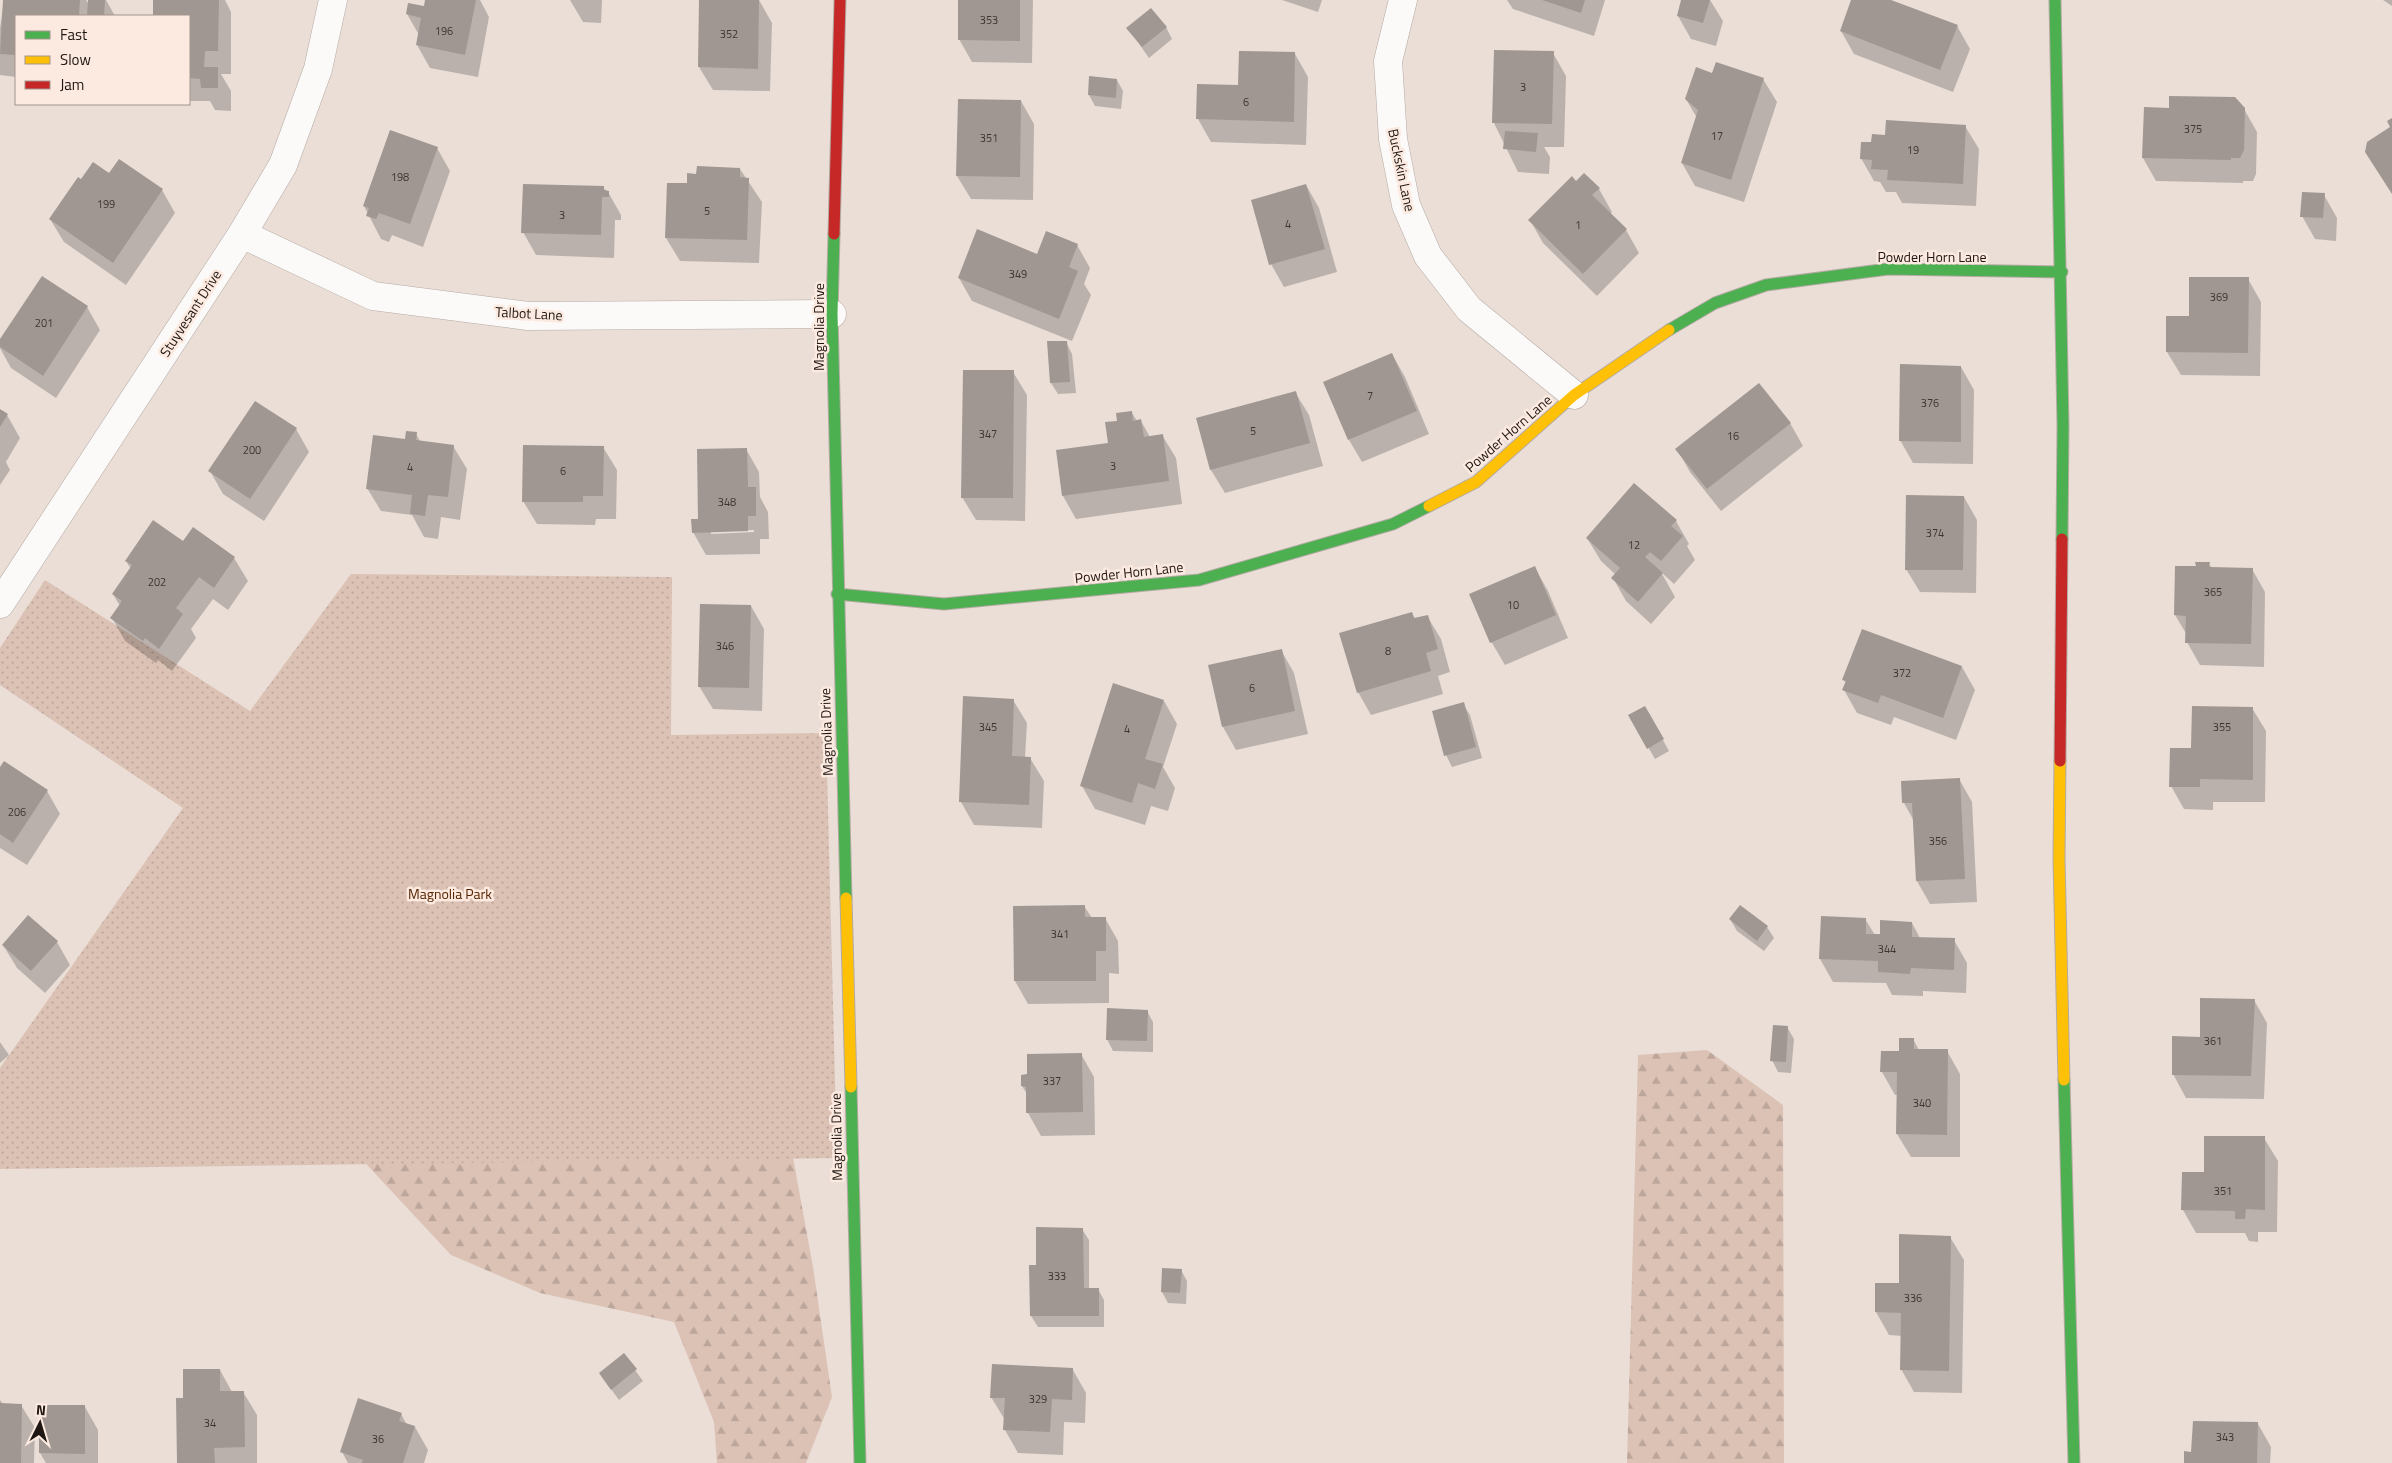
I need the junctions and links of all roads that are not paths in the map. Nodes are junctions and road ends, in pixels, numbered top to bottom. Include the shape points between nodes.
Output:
1 (333, 0) edge
2 (840, 0) edge
3 (1402, 0) edge
4 (2055, 0) edge
5 (242, 234) junction
6 (2062, 272) junction
7 (832, 314) junction
8 (1574, 395) junction
9 (837, 594) junction
10 (0, 604) edge
11 (860, 1463) edge
12 (2074, 1463) edge

1 - 5 street, Stuyvesant Drive via 318,69 282,166
2 - 7 street, Magnolia Drive
3 - 8 street, Buckskin Lane via 1388,60 1393,139 1406,205 1428,256 1469,309
4 - 6 street
5 - 7 street, Talbot Lane via 373,296 528,316
5 - 10 street, Stuyvesant Drive
6 - 8 street, Powder Horn Lane via 1888,269 1766,286 1715,303
6 - 12 street via 2059,859
7 - 9 street, Magnolia Drive
8 - 9 street, Powder Horn Lane via 1476,482 1393,524 1199,580 944,604
9 - 11 street, Magnolia Drive

